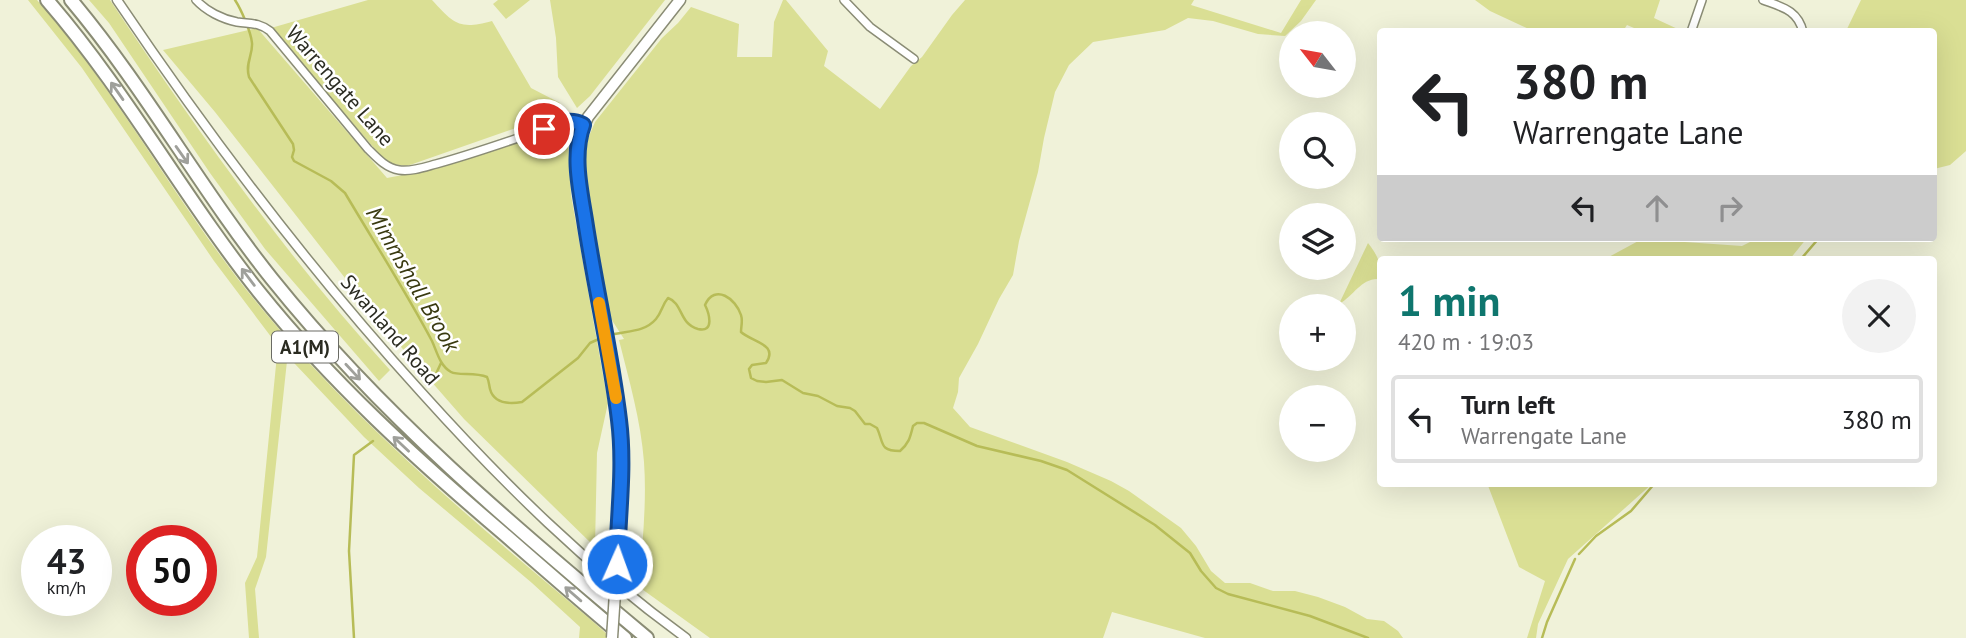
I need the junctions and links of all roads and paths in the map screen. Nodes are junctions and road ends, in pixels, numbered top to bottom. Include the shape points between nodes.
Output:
1 (47, 0) edge
2 (71, 0) edge
3 (117, 0) edge
4 (196, 0) edge
5 (680, 0) edge
6 (844, 0) edge
7 (1702, 0) edge
8 (1763, 0) edge
9 (1692, 28) edge
10 (1802, 28) edge
11 (914, 59) dead end
12 (582, 127) junction
13 (612, 638) edge
14 (625, 638) edge
15 (647, 638) edge
16 (685, 638) edge

14 -> 1 highway, A1(M) via 416,458 299,339 219,239 106,75
2 -> 15 highway, A1(M) via 272,279 355,375 447,465
3 - 16 street, Swanland Road via 244,181 373,340 486,463 586,560
4 - 12 street, Warrengate Lane via 218,16 262,25 270,31 368,149 393,169 459,158 565,122
5 - 12 main road
6 - 11 street via 870,27
7 - 9 street
8 - 10 street via 1791,11
12 - 13 main road, bridge via 578,167 622,460

